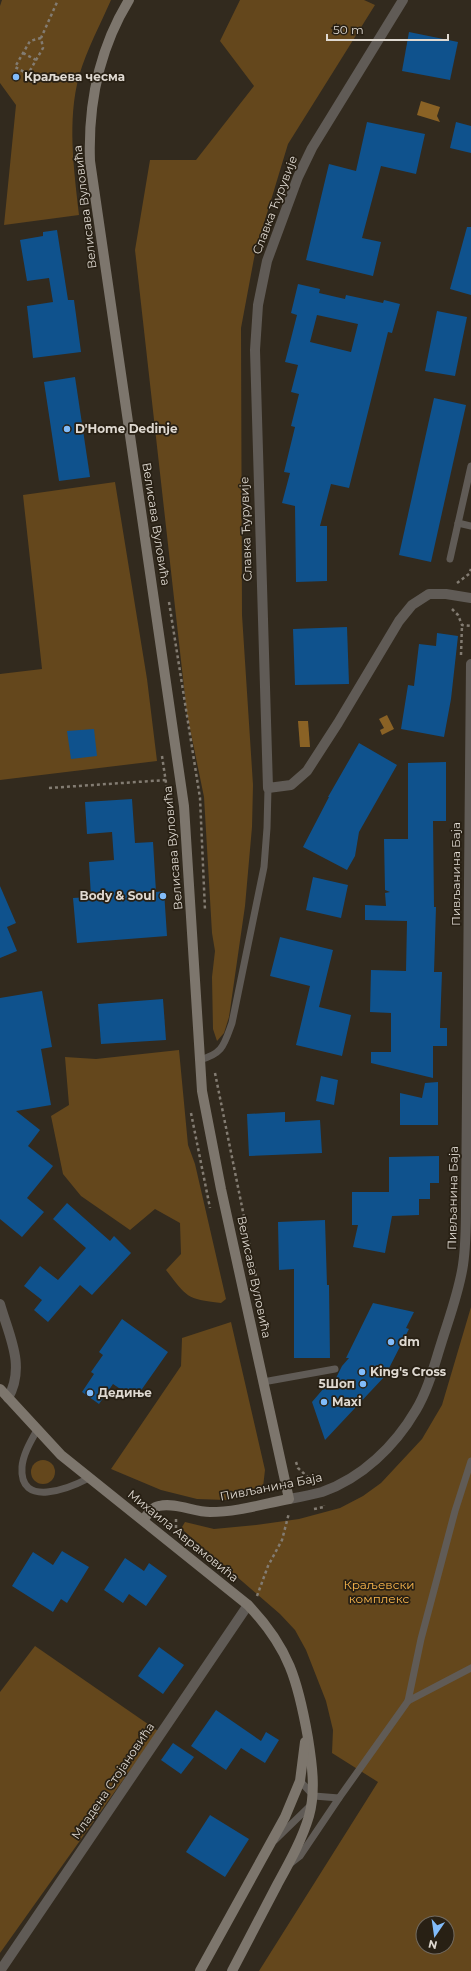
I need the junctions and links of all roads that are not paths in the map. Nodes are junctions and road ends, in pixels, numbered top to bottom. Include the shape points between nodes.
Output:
1 (129, 0) edge
2 (403, 0) edge
3 (471, 466) edge
4 (458, 523) junction
5 (471, 526) edge
6 (450, 559) dead end
7 (471, 598) edge
8 (466, 662) edge
9 (268, 788) junction
10 (199, 1060) junction
11 (0, 1304) edge
12 (335, 1369) dead end
13 (263, 1382) junction
14 (0, 1389) edge
15 (8, 1398) junction
16 (37, 1430) junction
17 (471, 1461) edge
18 (89, 1478) junction
19 (289, 1499) junction
20 (143, 1520) junction
21 (252, 1603) junction
22 (471, 1668) edge
23 (408, 1701) junction
24 (307, 1730) junction
25 (300, 1781) junction
26 (339, 1798) junction
27 (315, 1799) junction
28 (272, 1843) junction
29 (287, 1865) junction
30 (0, 1971) edge
31 (200, 1971) edge
32 (232, 1971) edge

1 - 10 street, Велисава Вуловића via 112,31 99,71 90,120 90,161 181,779 187,838
2 - 9 street, Славка Ћурувије via 312,148 267,261 262,283 255,350
3 - 4 lane
4 - 5 lane
4 - 6 lane
7 - 9 street via 429,594 412,605 399,621 307,771 290,785
8 - 19 street, Пивљанина Баја via 466,1204 461,1275 427,1385 416,1410 402,1432 376,1459 343,1482 319,1493
9 - 10 lane via 264,867 232,1023 219,1051 212,1057
10 - 13 street, Велисава Вуловића via 207,1122
11 - 15 street via 17,1365 16,1379
12 - 13 lane
13 - 19 street, Велисава Вуловића
14 - 15 street, Михаила Аврамовића
15 - 16 street, Михаила Аврамовића
16 - 18 street, Михаила Аврамовића via 61,1455
16 - 18 lane via 22,1467 28,1487 39,1492 55,1491
17 - 23 lane via 421,1639
18 - 20 street, Михаила Аврамовића
19 - 20 street, Пивљанина Баја via 237,1510 211,1512 158,1506
20 - 21 street, Михаила Аврамовића
21 - 24 street, Михаила Аврамовића via 284,1652 302,1700
21 - 30 street, Младена Стојановића
22 - 23 lane
23 - 26 lane
24 - 25 street
24 - 27 street, Михаила Аврамовића
25 - 27 lane
25 - 28 street
26 - 27 lane
26 - 29 lane via 300,1856
27 - 28 lane
27 - 29 street, Михаила Аврамовића via 297,1847
28 - 31 street
29 - 32 street, Михаила Аврамовића

